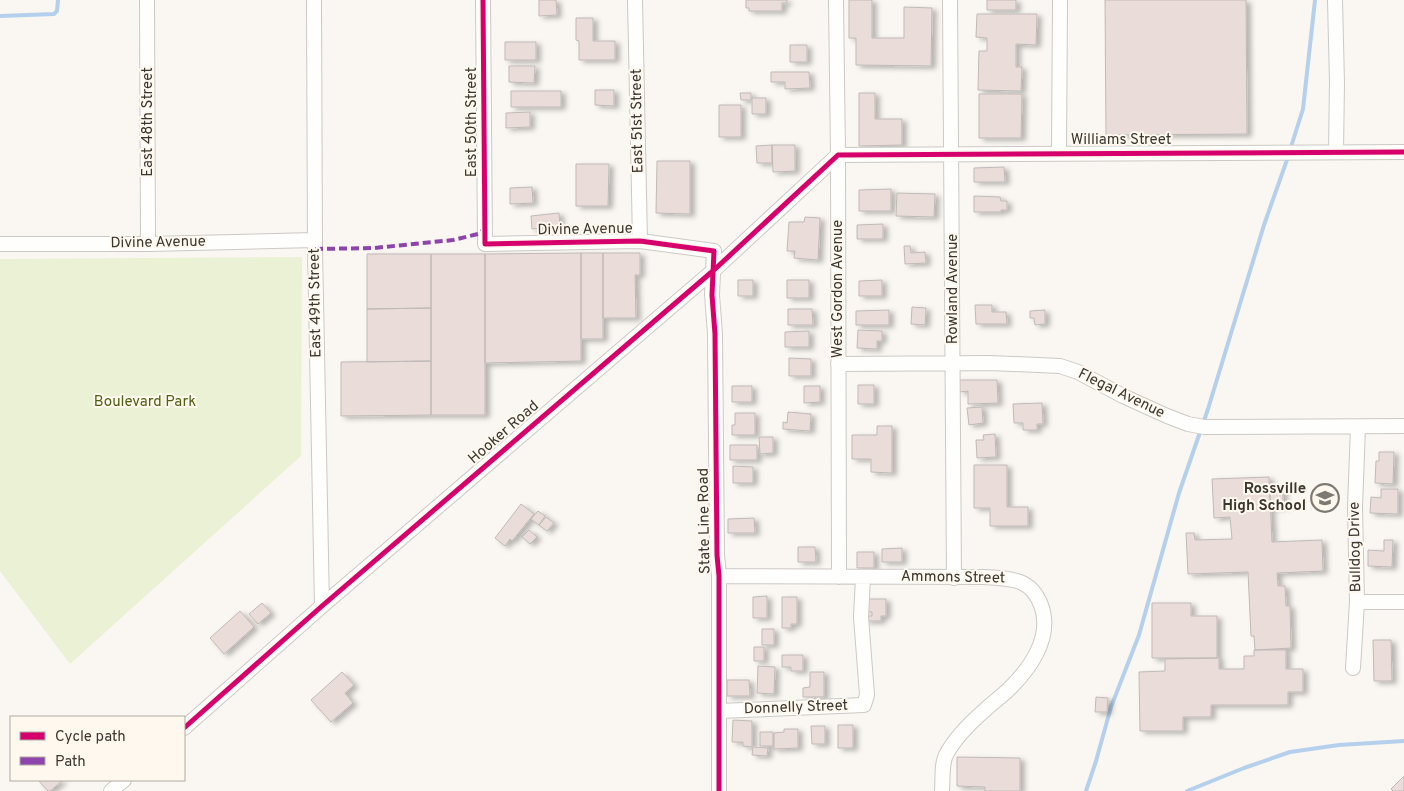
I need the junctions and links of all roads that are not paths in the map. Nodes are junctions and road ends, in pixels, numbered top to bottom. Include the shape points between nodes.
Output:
1 (147, 0) edge
2 (314, 0) edge
3 (483, 0) edge
4 (635, 0) edge
5 (836, 0) edge
6 (950, 0) edge
7 (1060, 0) edge
8 (1335, 0) edge
9 (1060, 152) junction
10 (1336, 152) junction
11 (1404, 152) edge
12 (952, 153) junction
13 (838, 154) junction
14 (315, 240) junction
15 (640, 241) junction
16 (0, 244) edge
17 (148, 244) junction
18 (485, 244) joint
19 (714, 251) joint
20 (714, 270) junction
21 (953, 363) junction
22 (838, 364) junction
23 (1358, 426) junction
24 (1404, 426) edge
25 (719, 576) junction
26 (839, 577) junction
27 (863, 578) junction
28 (954, 578) junction
29 (1357, 602) junction
30 (1404, 602) edge
31 (322, 606) junction
32 (1353, 668) dead end
33 (719, 711) junction
34 (185, 727) edge
35 (123, 781) edge
36 (111, 791) edge
37 (719, 791) edge
38 (942, 791) edge

1 - 17 street, East 48th Street
2 - 14 street, East 49th Street
3 - 18 street, East 50th Street
4 - 15 street, East 51st Street
5 - 13 street, West Gordon Avenue
6 - 12 street, Rowland Avenue
7 - 9 street
8 - 10 street
9 - 10 street, Williams Street
9 - 12 street, Williams Street
10 - 11 street, Williams Street
12 - 13 street, Williams Street
12 - 21 street, Rowland Avenue
13 - 20 street, Hooker Road
13 - 22 street, West Gordon Avenue
14 - 17 street, Divine Avenue
14 - 31 street, East 49th Street
15 - 18 street, Divine Avenue
15 - 19 street, Divine Avenue
16 - 17 street, Divine Avenue
19 - 20 street, State Line Road
20 - 25 street, State Line Road
20 - 31 street, Hooker Road
21 - 22 street, Flegal Avenue
21 - 23 street, Flegal Avenue via 1060,366 1167,416 1204,427
21 - 28 street, Rowland Avenue
22 - 26 street, West Gordon Avenue
23 - 24 street, Flegal Avenue
23 - 29 street, Bulldog Drive via 1355,507
25 - 26 street, Ammons Street
25 - 33 street, State Line Road
26 - 27 street, Ammons Street
27 - 28 street, Ammons Street
27 - 33 street, Donnelly Street via 861,617 867,695 864,705
28 - 38 street, Ammons Street via 1020,581 1038,599 1044,624 1036,656 1010,689 986,708 946,755
29 - 30 street
29 - 32 street, Bulldog Drive
31 - 34 street, Hooker Road
33 - 37 street, State Line Road
35 - 36 street

